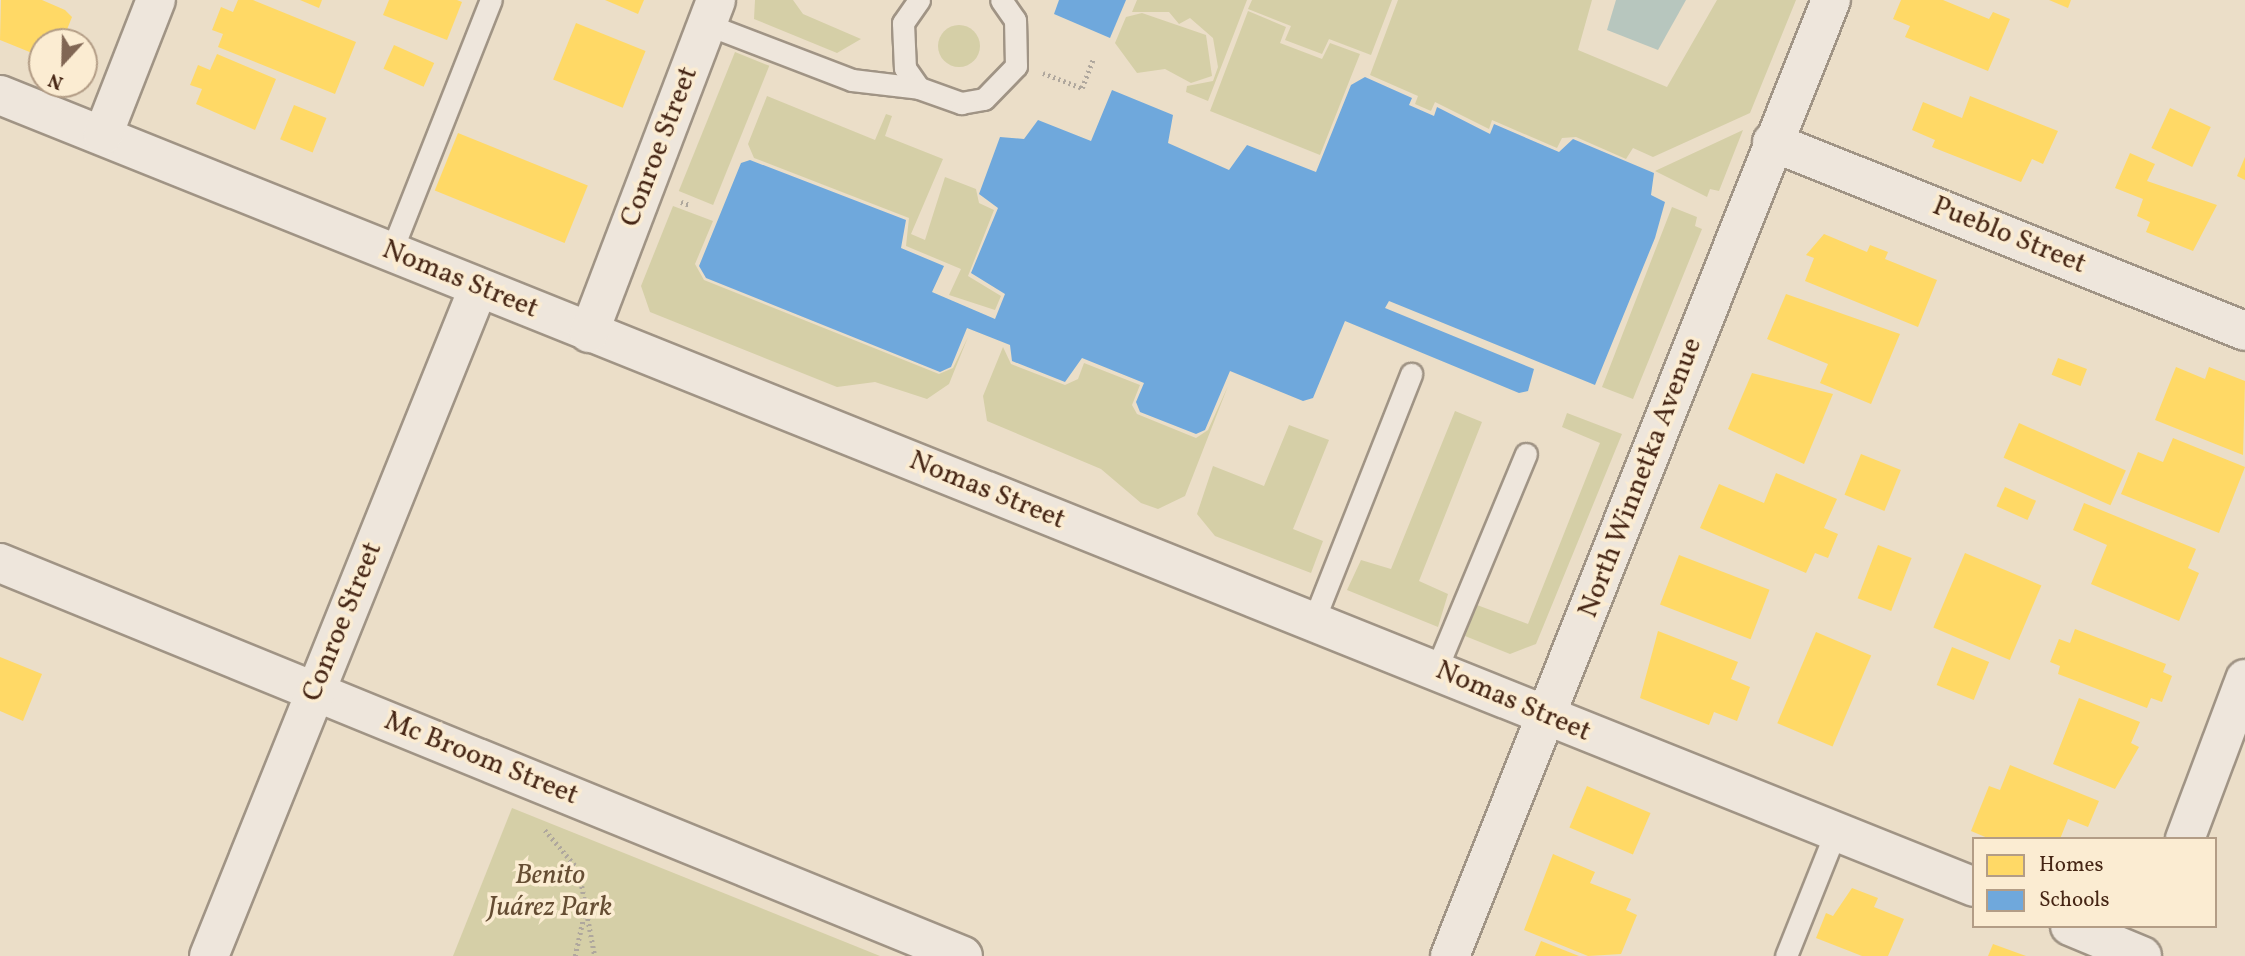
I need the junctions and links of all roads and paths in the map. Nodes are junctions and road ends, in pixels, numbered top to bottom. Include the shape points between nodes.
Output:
1 (156, 0) edge
2 (491, 0) edge
3 (919, 0) edge
4 (1001, 0) edge
5 (1831, 0) edge
6 (711, 12) edge
7 (1093, 59) dead end
8 (1017, 62) junction
9 (919, 88) junction
10 (0, 95) edge
11 (103, 135) junction
12 (1772, 142) junction
13 (680, 201) dead end
14 (690, 205) dead end
15 (391, 252) junction
16 (478, 289) junction
17 (2245, 331) edge
18 (589, 332) junction
19 (1412, 374) dead end
20 (1526, 454) dead end
21 (0, 564) edge
22 (1313, 622) junction
23 (1436, 670) junction
24 (2245, 679) edge
25 (315, 692) junction
26 (1548, 716) junction
27 (539, 826) dead end
28 (1836, 831) junction
29 (2186, 837) edge
30 (1972, 886) edge
31 (586, 896) junction
32 (2077, 928) edge
33 (2143, 948) edge
34 (209, 956) edge
35 (575, 956) edge
36 (596, 956) edge
37 (962, 956) edge
38 (1450, 956) edge
39 (1786, 956) edge

1 - 11 street
2 - 15 lane
3 - 9 lane via 904,23 900,46
4 - 8 lane via 1015,20
5 - 12 street, North Winnetka Avenue
6 - 9 lane via 852,80
6 - 18 street, Conroe Street
7 - 8 path via 1082,88
8 - 9 lane via 1003,86 985,99 939,100
10 - 11 street, Nomas Street
11 - 15 street, Nomas Street
12 - 17 street, Pueblo Street
12 - 26 street, North Winnetka Avenue
13 - 14 path
15 - 16 street, Nomas Street
16 - 18 street, Nomas Street
16 - 25 street, Conroe Street
18 - 22 street, Nomas Street
19 - 22 lane
20 - 23 lane
21 - 25 street, Mc Broom Street
22 - 23 street, Nomas Street
23 - 26 street, Nomas Street
24 - 29 street
25 - 34 street, Conroe Street
25 - 37 street, Mc Broom Street
26 - 28 street, Nomas Street
26 - 38 street, North Winnetka Avenue
27 - 31 path via 557,839 579,870
28 - 30 street, Nomas Street
28 - 39 lane
31 - 35 path
31 - 36 path
32 - 33 street

